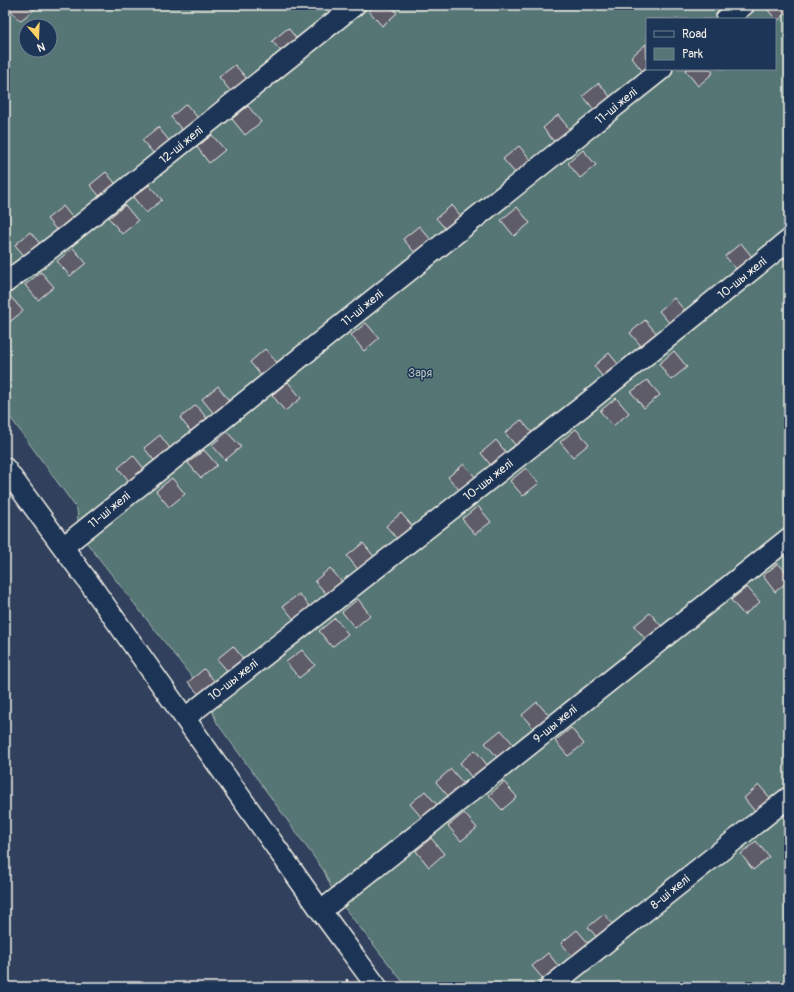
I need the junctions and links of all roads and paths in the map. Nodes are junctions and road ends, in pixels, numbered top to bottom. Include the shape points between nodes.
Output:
1 (355, 5) edge
2 (744, 5) edge
3 (727, 18) edge
4 (661, 70) edge
5 (789, 240) edge
6 (5, 283) edge
7 (5, 468) edge
8 (789, 538) edge
9 (63, 547) junction
10 (185, 718) junction
11 (789, 797) edge
12 (321, 911) junction
13 (377, 987) edge
14 (550, 987) edge

1 - 6 street, 12-ші желі
2 - 3 street
4 - 9 street, 11-ші желі
5 - 10 street, 10-шы желі via 583,406
7 - 9 street
8 - 12 street, 9-шы желі
9 - 10 street
10 - 12 street
11 - 14 street, 8-ші желі
12 - 13 street

